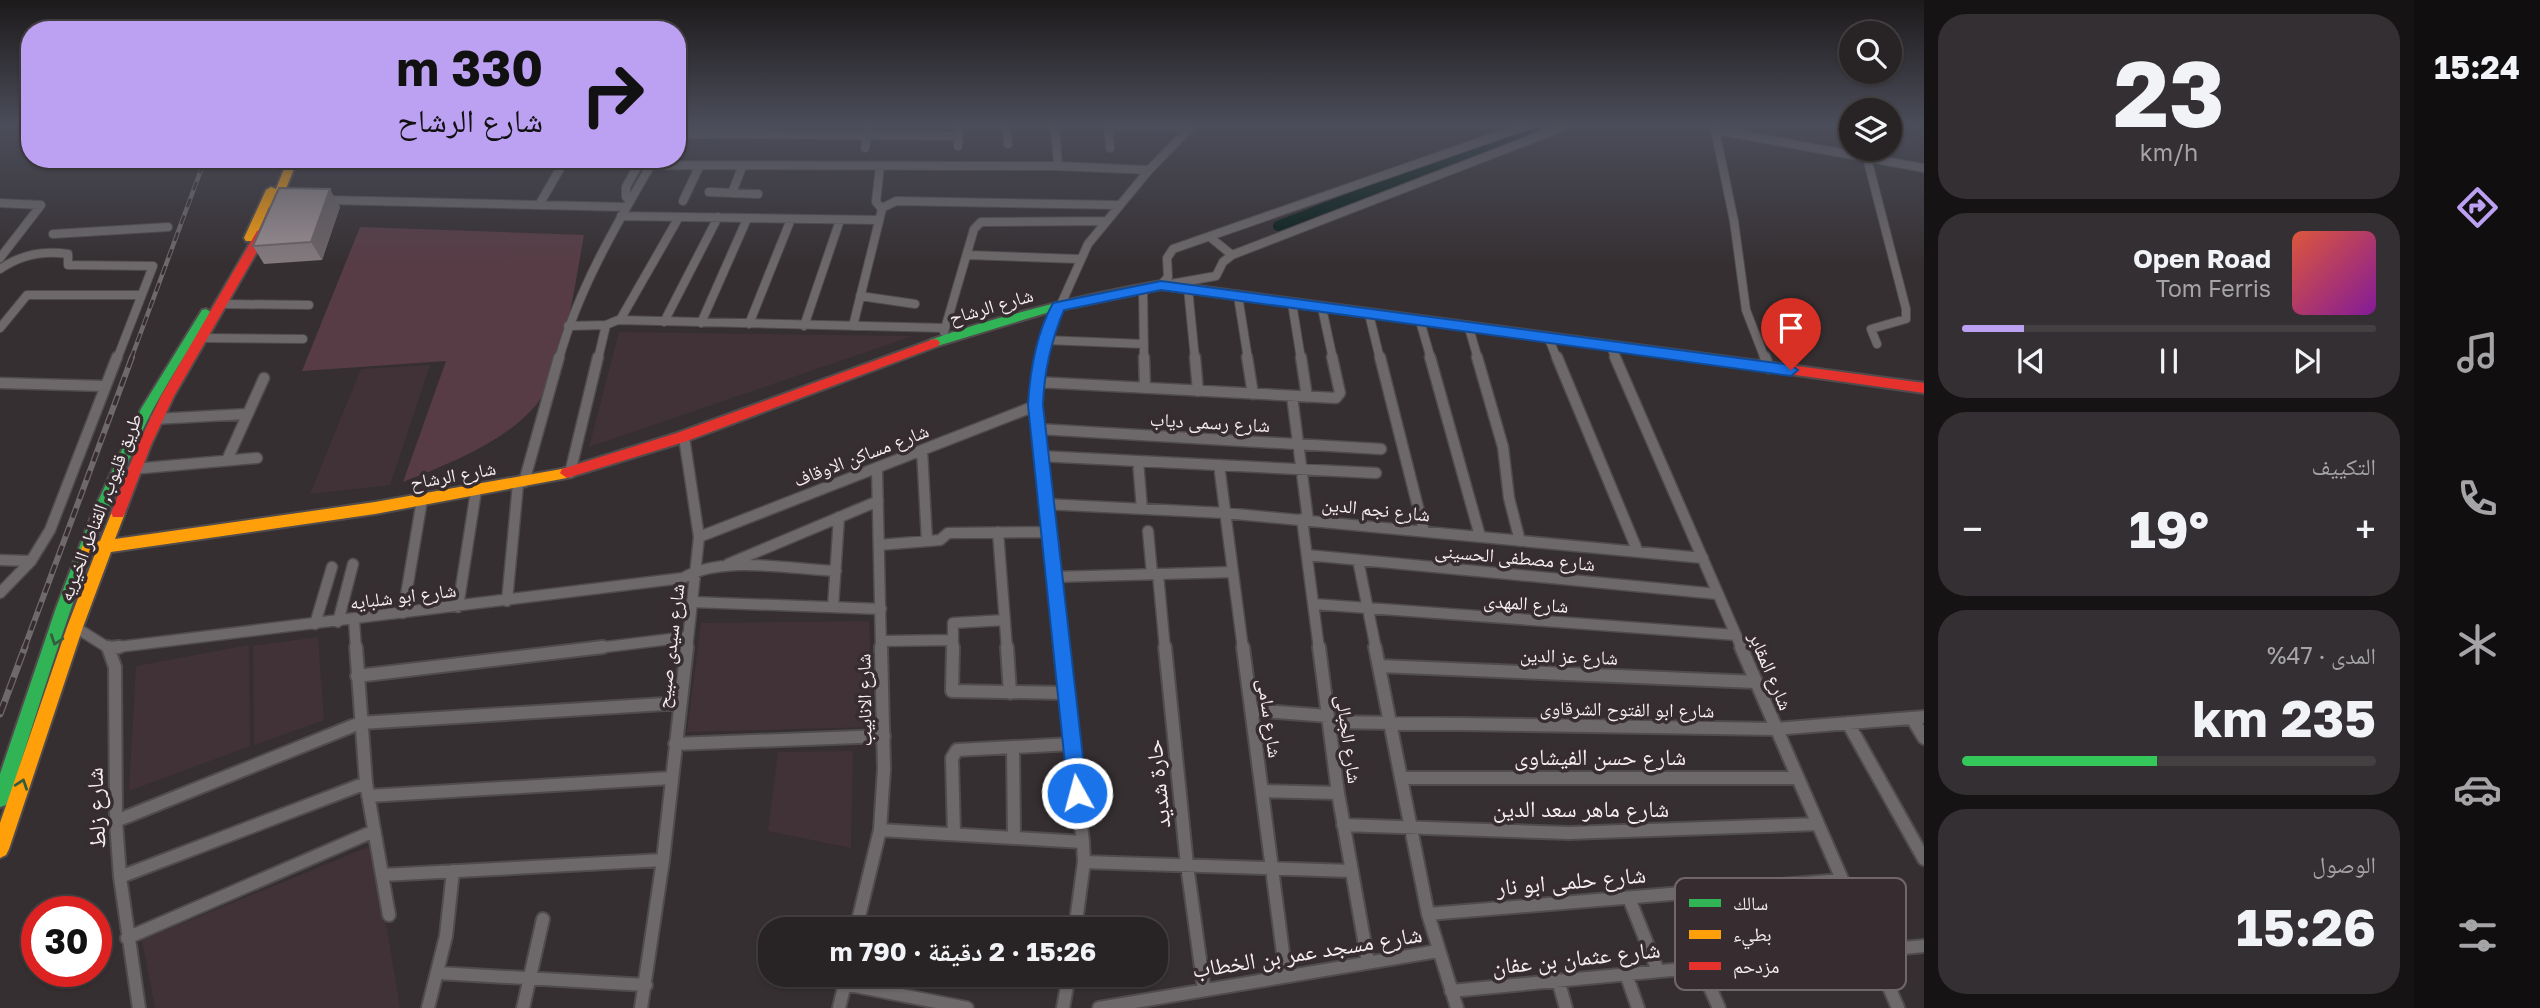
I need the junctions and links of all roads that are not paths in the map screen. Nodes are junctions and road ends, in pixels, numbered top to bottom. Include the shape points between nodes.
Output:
1 (278, 172) edge
2 (290, 172) edge
3 (558, 172) edge
4 (634, 172) edge
5 (646, 172) edge
6 (697, 172) edge
7 (740, 172) edge
8 (879, 172) edge
9 (1147, 172) edge
10 (1394, 172) edge
11 (1447, 172) edge
12 (1724, 172) edge
13 (1870, 172) edge
14 (709, 192) dead end
15 (732, 193) junction
16 (758, 194) dead end
17 (318, 200) edge
18 (683, 201) dead end
19 (0, 202) edge
20 (539, 205) junction
21 (1120, 205) junction
22 (626, 208) junction
23 (882, 208) junction
24 (679, 217) junction
25 (718, 217) junction
26 (747, 219) junction
27 (791, 219) junction
28 (840, 220) junction
29 (879, 220) junction
30 (1107, 221) junction
31 (168, 227) dead end
32 (53, 234) dead end
33 (1210, 237) junction
34 (967, 255) junction
35 (1231, 256) junction
36 (0, 258) edge
37 (1079, 259) junction
38 (0, 269) edge
39 (1161, 285) junction
40 (1143, 288) junction
41 (1188, 288) junction
42 (141, 295) junction
43 (860, 296) junction
44 (1238, 296) junction
45 (1292, 303) junction
46 (222, 304) junction
47 (915, 304) dead end
48 (309, 305) dead end
49 (1058, 306) junction
50 (1322, 308) junction
51 (1369, 314) junction
52 (620, 320) junction
53 (1420, 321) junction
54 (664, 322) junction
55 (701, 323) junction
56 (748, 324) junction
57 (606, 325) junction
58 (568, 326) junction
59 (804, 326) junction
60 (853, 326) junction
61 (0, 328) edge
62 (1469, 328) junction
63 (944, 334) junction
64 (202, 338) junction
65 (303, 339) dead end
66 (1549, 339) junction
67 (1045, 340) junction
68 (1144, 344) junction
69 (1877, 344) dead end
70 (1611, 347) junction
71 (1769, 368) junction
72 (264, 378) dead end
73 (1036, 382) junction
74 (0, 383) edge
75 (104, 386) junction
76 (1924, 387) edge
77 (1145, 388) junction
78 (1198, 391) junction
79 (1253, 394) junction
80 (1292, 396) junction
81 (1307, 397) junction
82 (1035, 405) junction
83 (247, 414) junction
84 (155, 419) junction
85 (1038, 429) junction
86 (684, 437) junction
87 (1298, 444) junction
88 (1381, 449) dead end
89 (922, 450) junction
90 (1040, 456) junction
91 (257, 458) dead end
92 (227, 460) junction
93 (1138, 461) junction
94 (1219, 465) junction
95 (877, 468) junction
96 (133, 469) junction
97 (1301, 470) junction
98 (570, 473) junction
99 (1376, 473) dead end
100 (521, 483) junction
101 (476, 491) junction
102 (422, 500) junction
103 (878, 501) junction
104 (1044, 504) junction
105 (1142, 509) junction
106 (1225, 513) junction
107 (839, 517) junction
108 (1305, 519) junction
109 (1148, 531) dead end
110 (1424, 531) junction
111 (999, 532) junction
112 (1047, 532) junction
113 (1480, 536) junction
114 (699, 537) junction
115 (926, 541) junction
116 (1520, 541) junction
117 (879, 545) junction
118 (104, 547) junction
119 (88, 549) junction
120 (1638, 552) junction
121 (1307, 555) junction
122 (1703, 558) junction
123 (0, 559) edge
124 (1359, 560) junction
125 (31, 561) junction
126 (353, 564) dead end
127 (724, 565) junction
128 (332, 567) dead end
129 (696, 570) junction
130 (836, 571) junction
131 (1233, 572) junction
132 (1155, 574) junction
133 (1052, 577) junction
134 (0, 593) edge
135 (1718, 594) junction
136 (507, 601) junction
137 (692, 602) junction
138 (1313, 604) junction
139 (458, 607) junction
140 (833, 607) junction
141 (881, 609) junction
142 (1368, 609) junction
143 (403, 614) junction
144 (354, 620) junction
145 (1005, 620) junction
146 (338, 622) junction
147 (315, 624) junction
148 (75, 627) junction
149 (1736, 635) junction
150 (687, 637) junction
151 (951, 640) junction
152 (882, 641) junction
153 (110, 648) junction
154 (1380, 666) junction
155 (357, 676) junction
156 (1756, 682) junction
157 (1010, 693) junction
158 (1066, 693) junction
159 (680, 703) junction
160 (1251, 710) junction
161 (1918, 718) edge
162 (1328, 719) junction
163 (360, 723) junction
164 (1391, 723) junction
165 (1848, 723) junction
166 (1776, 729) junction
167 (884, 736) junction
168 (1924, 738) edge
169 (675, 744) junction
170 (1072, 744) junction
171 (1013, 747) junction
172 (671, 778) junction
173 (1402, 778) junction
174 (1798, 778) junction
175 (367, 789) junction
176 (1262, 791) junction
177 (1338, 793) junction
178 (0, 799) edge
179 (116, 821) junction
180 (1818, 824) junction
181 (1343, 825) junction
182 (1412, 827) junction
183 (880, 830) junction
184 (374, 831) junction
185 (954, 834) junction
186 (1014, 838) junction
187 (1083, 842) junction
188 (0, 849) edge
189 (1924, 859) edge
190 (663, 860) junction
191 (1084, 862) junction
192 (1187, 865) junction
193 (1271, 868) junction
194 (1351, 870) junction
195 (453, 871) junction
196 (382, 875) junction
197 (120, 877) junction
198 (1841, 878) edge
199 (1675, 894) edge
200 (1629, 898) junction
201 (1428, 914) junction
202 (389, 915) dead end
203 (859, 917) edge
204 (1077, 917) edge
205 (542, 919) dead end
206 (127, 938) junction
207 (1924, 946) edge
208 (1906, 948) edge
209 (1438, 951) junction
210 (1368, 962) junction
211 (1675, 969) edge
212 (1658, 971) junction
213 (438, 973) junction
214 (1626, 974) junction
215 (1286, 976) junction
216 (532, 977) junction
217 (1558, 981) junction
218 (646, 985) junction
219 (844, 987) edge
220 (879, 987) edge
221 (1067, 987) edge
222 (1205, 989) junction
223 (1711, 990) edge
224 (1890, 990) edge
225 (1451, 991) junction
226 (139, 1008) edge
227 (428, 1008) edge
228 (523, 1008) edge
229 (641, 1008) edge
230 (839, 1008) edge
231 (967, 1008) edge
232 (1063, 1008) edge
233 (1099, 1008) edge
234 (1457, 1008) edge
235 (1566, 1008) edge
236 (1638, 1008) edge
237 (1718, 1008) edge
238 (1898, 1008) edge

1 - 119 street, طريق قليوب, القناطر الخيريه via 239,257 147,409
2 - 46 street, طريق قليوب, القناطر الخيريه via 284,199
3 - 20 street
4 - 22 street via 626,187
5 - 22 street
6 - 18 street
7 - 15 street
8 - 23 street via 876,202
9 - 21 street
10 - 33 street
11 - 35 street
12 - 71 street via 1746,310
13 - 69 street via 1906,309 1906,319 1871,329
14 - 15 street
15 - 16 street
17 - 20 street
19 - 36 street via 41,207
20 - 22 street
21 - 23 street via 896,201
21 - 30 street
22 - 24 street
22 - 58 street
23 - 29 street
24 - 25 street
24 - 52 street
25 - 26 street
25 - 54 street
26 - 27 street
26 - 55 street
27 - 28 street
27 - 56 street
28 - 29 street
28 - 59 street
29 - 43 street
30 - 34 street via 981,222 974,229
30 - 37 street
31 - 32 street
33 - 35 street
33 - 39 street via 1168,253 1169,272
34 - 37 street
34 - 63 street
35 - 39 street via 1216,276
37 - 49 street
38 - 42 street via 15,257 31,254 68,254 68,265 153,266
39 - 40 street, شارع الرشاح
39 - 41 street, شارع الرشاح
40 - 49 street, شارع الرشاح
40 - 68 street
41 - 44 street, شارع الرشاح
41 - 78 street
42 - 61 street via 29,295
42 - 75 street
43 - 47 street
43 - 60 street
44 - 45 street, شارع الرشاح
44 - 79 street
45 - 50 street, شارع الرشاح
45 - 81 street
46 - 48 street
46 - 64 street, طريق قليوب, القناطر الخيريه
49 - 63 street, شارع الرشاح
49 - 67 street
50 - 51 street, شارع الرشاح
50 - 81 street via 1340,393 1338,398
51 - 53 street, شارع الرشاح
51 - 110 street
52 - 54 street
52 - 57 street
53 - 62 street, شارع الرشاح
53 - 113 street
54 - 55 street
55 - 56 street
56 - 59 street
57 - 58 street
57 - 98 street
58 - 100 street
59 - 60 street
60 - 63 street
62 - 66 street, شارع الرشاح
62 - 116 street via 1503,447 1508,498
63 - 86 street, شارع الرشاح
64 - 65 street
64 - 84 street, طريق قليوب, القناطر الخيريه
66 - 70 street, شارع الرشاح
66 - 120 street
67 - 68 street
67 - 73 street
68 - 77 street
70 - 71 street, شارع الرشاح
70 - 122 street, شارع المقابر
71 - 76 street, شارع الرشاح
72 - 83 street
73 - 77 street
73 - 82 street
74 - 75 street
75 - 125 street via 50,530
77 - 78 street
78 - 79 street
79 - 80 street
80 - 81 street
80 - 87 street, شارع الجبالى
82 - 85 street
82 - 89 street, شارع مساكن الاوقاف
83 - 84 street
83 - 92 street
84 - 96 street, طريق قليوب, القناطر الخيريه
85 - 87 street, شارع رسمى دياب
85 - 90 street
86 - 98 street, شارع الرشاح
86 - 114 street, شارع سيدى صبيح
87 - 88 street, شارع رسمى دياب
87 - 97 street, شارع الجبالى
89 - 95 street, شارع مساكن الاوقاف
89 - 115 street
90 - 93 street
90 - 104 street
91 - 92 street
92 - 96 street
93 - 94 street
93 - 105 street
94 - 97 street
94 - 106 street, شارع سامى
95 - 103 street, شارع الانابيب
95 - 114 street, شارع مساكن الاوقاف
96 - 118 street, طريق قليوب, القناطر الخيريه
97 - 99 street
97 - 108 street, شارع الجبالى
98 - 100 street, شارع الرشاح
100 - 101 street, شارع الرشاح
100 - 136 street
101 - 102 street, شارع الرشاح
101 - 139 street
102 - 118 street, شارع الرشاح
102 - 143 street
103 - 107 street
103 - 117 street, شارع الانابيب
104 - 105 street, شارع نجم الدين
104 - 112 street
105 - 106 street, شارع نجم الدين
106 - 108 street, شارع نجم الدين
106 - 131 street, شارع سامى
107 - 127 street
107 - 130 street
108 - 110 street, شارع نجم الدين
108 - 121 street, شارع الجبالى
109 - 132 street, حارة شديد
110 - 113 street, شارع نجم الدين
111 - 112 street
111 - 115 street via 948,533 940,540
111 - 145 street
112 - 133 street
113 - 116 street, شارع نجم الدين
114 - 129 street, شارع سيدى صبيح
115 - 117 street
116 - 120 street, شارع نجم الدين
117 - 141 street, شارع الانابيب
118 - 119 street, شارع الرشاح
118 - 148 street, طريق قليوب, القناطر الخيريه
119 -> 178 street, طريق قليوب, القناطر الخيريه
120 - 122 street, شارع نجم الدين
121 - 124 street, شارع مصطفى الحسينى
121 - 138 street, شارع الجبالى
122 - 135 street, شارع المقابر
123 - 125 street
124 - 135 street, شارع مصطفى الحسينى
124 - 142 street
125 - 134 street
126 - 146 street
127 - 129 street, شارع ابو شلبايه
127 - 130 street
128 - 147 street
129 - 136 street, شارع ابو شلبايه via 683,578
129 - 137 street, شارع سيدى صبيح
130 - 140 street
131 - 132 street
131 - 160 street, شارع سامى
132 - 133 street
132 - 192 street, حارة شديد
133 - 158 street
135 - 149 street, شارع المقابر
136 - 139 street, شارع ابو شلبايه
137 - 140 street
137 - 150 street, شارع سيدى صبيح
138 - 142 street, شارع المهدى
138 - 162 street, شارع الجبالى
139 - 143 street, شارع ابو شلبايه
140 - 141 street
141 - 152 street, شارع الانابيب
142 - 149 street, شارع المهدى
142 - 154 street
143 - 144 street, شارع ابو شلبايه
144 - 146 street, شارع ابو شلبايه
144 - 155 street
145 - 151 street via 955,621
145 - 157 street
146 - 147 street, شارع ابو شلبايه
147 - 153 street, شارع ابو شلبايه
148 - 153 street
188 -> 148 street, طريق قليوب, القناطر الخيريه
149 - 156 street, شارع المقابر
150 - 155 street
150 - 159 street, شارع سيدى صبيح
151 - 152 street
151 - 157 street via 952,691
152 - 167 street, شارع الانابيب
153 - 179 street, شارع زلط via 115,667
154 - 156 street, شارع عز الدين
154 - 164 street
155 - 163 street
156 - 166 street, شارع المقابر
157 - 158 street
158 - 170 street
159 - 163 street
159 - 169 street, شارع سيدى صبيح
160 - 162 street, شارع ابو الفتوح الشرقاوى
160 - 176 street, شارع سامى
161 - 165 street, شارع ابو الفتوح الشرقاوى
161 - 168 street
162 - 164 street, شارع ابو الفتوح الشرقاوى
162 - 177 street, شارع الجبالى
163 - 175 street
163 - 179 street
164 - 166 street, شارع ابو الفتوح الشرقاوى
164 - 173 street
165 - 166 street, شارع ابو الفتوح الشرقاوى
165 - 189 street
166 - 174 street, شارع المقابر
167 - 169 street
167 - 183 street, شارع الانابيب
169 - 172 street, شارع سيدى صبيح
170 - 171 street
170 - 187 street
171 - 185 street via 954,752
171 - 186 street
172 - 175 street
172 - 190 street, شارع سيدى صبيح
173 - 174 street, شارع حسن الفيشاوى
173 - 182 street
174 - 180 street, شارع المقابر
175 - 184 street
175 - 197 street
176 - 177 street
176 - 193 street, شارع سامى
177 - 181 street, شارع الجبالى
179 - 197 street, شارع زلط
180 - 182 street, شارع ماهر سعد الدين via 1624,833
180 - 198 street, شارع المقابر
181 - 182 street, شارع ماهر سعد الدين
181 - 194 street, شارع الجبالى
182 - 201 street
183 - 185 street
183 - 203 street, شارع الانابيب
184 - 196 street
184 - 206 street
185 - 186 street
186 - 187 street
187 - 191 street
190 - 195 street
190 - 218 street, شارع سيدى صبيح
191 - 192 street
191 - 204 street
192 - 193 street
192 - 222 street, حارة شديد
193 - 194 street
193 - 215 street, شارع سامى
194 - 210 street, شارع الجبالى
195 - 196 street
195 - 213 street
196 - 202 street
197 - 206 street, شارع زلط
199 - 200 street, شارع حلمى ابو نار
200 - 201 street, شارع حلمى ابو نار
200 - 212 street
201 - 209 street
205 - 216 street
206 - 226 street, شارع زلط
207 - 208 street, شارع عثمان بن عفان
209 - 210 street, شارع مسجد عمر بن الخطاب
209 - 225 street
210 - 215 street, شارع مسجد عمر بن الخطاب
211 - 212 street, شارع عثمان بن عفان
212 - 214 street, شارع عثمان بن عفان
213 - 216 street
213 - 227 street
214 - 217 street, شارع عثمان بن عفان
214 - 236 street
215 - 222 street, شارع مسجد عمر بن الخطاب
216 - 218 street
216 - 228 street
217 - 225 street, شارع عثمان بن عفان
217 - 235 street
218 - 229 street, شارع سيدى صبيح
219 - 230 street
220 - 231 street
221 - 232 street
222 - 233 street, شارع مسجد عمر بن الخطاب
223 - 237 street
224 - 238 street, شارع المقابر
225 - 234 street

